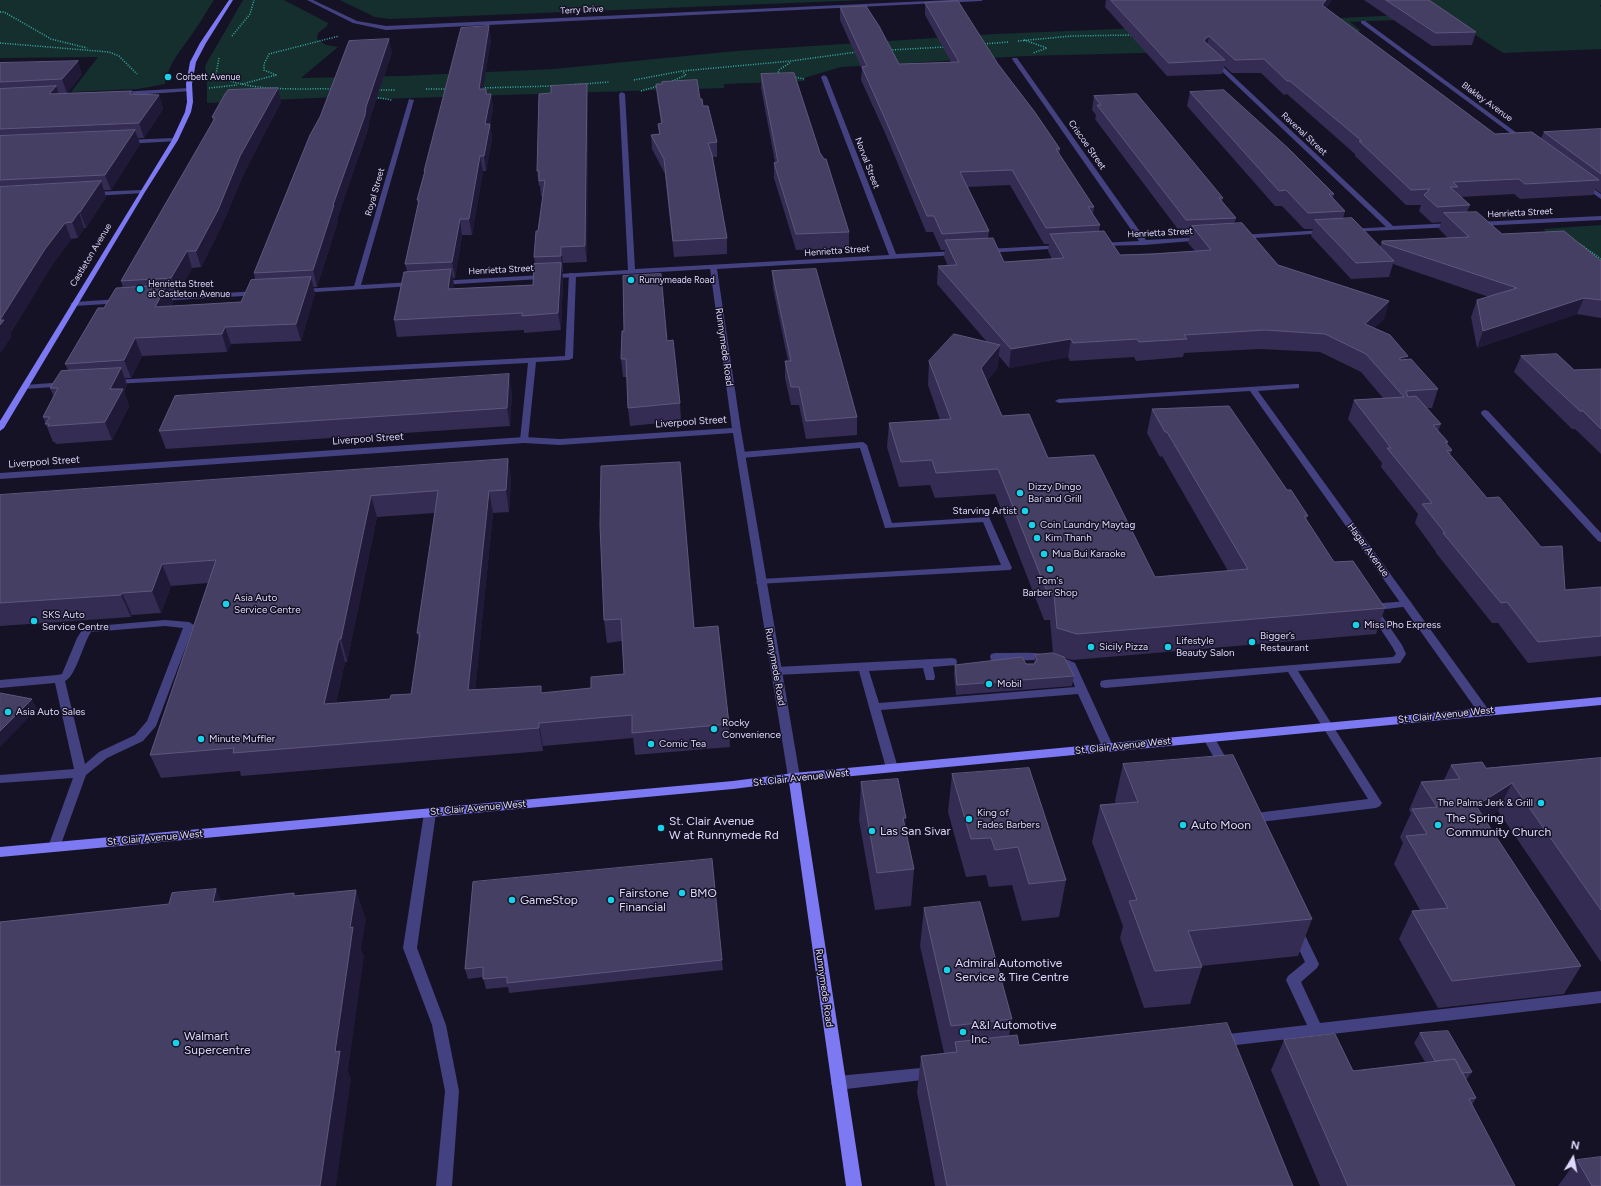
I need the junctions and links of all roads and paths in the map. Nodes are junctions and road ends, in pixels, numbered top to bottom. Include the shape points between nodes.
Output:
1 (231, 0) edge
2 (254, 0) edge
3 (309, 0) edge
4 (981, 0) edge
5 (0, 12) edge
6 (1363, 22) dead end
7 (1137, 35) edge
8 (232, 36) dead end
9 (1017, 41) dead end
10 (322, 42) dead end
11 (1009, 42) dead end
12 (0, 43) edge
13 (980, 44) edge
14 (950, 47) edge
15 (95, 50) junction
16 (885, 51) edge
17 (857, 52) edge
18 (221, 53) dead end
19 (1015, 59) dead end
20 (1212, 59) edge
21 (791, 61) junction
22 (682, 71) junction
23 (137, 73) dead end
24 (824, 77) dead end
25 (632, 80) dead end
26 (810, 80) dead end
27 (610, 82) dead end
28 (241, 84) junction
29 (566, 85) edge
30 (559, 86) edge
31 (476, 88) edge
32 (336, 89) edge
33 (422, 89) dead end
34 (453, 89) edge
35 (189, 90) junction
36 (370, 90) edge
37 (399, 90) dead end
38 (639, 92) dead end
39 (622, 94) dead end
40 (115, 95) edge
41 (369, 96) edge
42 (411, 100) dead end
43 (395, 101) dead end
44 (175, 140) junction
45 (119, 142) edge
46 (1531, 146) edge
47 (1576, 178) edge
48 (142, 192) junction
49 (82, 194) edge
50 (1601, 197) edge
51 (1601, 218) edge
52 (1462, 225) edge
53 (1469, 225) edge
54 (1391, 228) junction
55 (1344, 231) edge
56 (1329, 232) edge
57 (1229, 238) edge
58 (1214, 239) edge
59 (1144, 243) junction
60 (1089, 246) edge
61 (1066, 247) edge
62 (964, 252) edge
63 (979, 252) edge
64 (893, 256) junction
65 (713, 268) junction
66 (632, 272) junction
67 (572, 275) junction
68 (357, 288) junction
69 (295, 291) edge
70 (264, 293) edge
71 (131, 300) edge
72 (147, 300) edge
73 (74, 304) junction
74 (532, 361) junction
75 (102, 383) edge
76 (70, 384) edge
77 (1296, 386) dead end
78 (25, 387) junction
79 (1252, 388) junction
80 (1059, 401) dead end
81 (1484, 413) dead end
82 (0, 428) edge
83 (737, 430) junction
84 (524, 440) junction
85 (741, 456) junction
86 (0, 476) edge
87 (1601, 539) edge
88 (761, 582) junction
89 (1407, 604) junction
90 (995, 657) dead end
91 (1023, 657) junction
92 (952, 662) dead end
93 (927, 664) junction
94 (863, 667) junction
95 (1291, 668) junction
96 (1029, 669) edge
97 (776, 671) junction
98 (930, 677) dead end
99 (59, 679) junction
100 (0, 684) edge
101 (1105, 684) dead end
102 (1081, 690) junction
103 (1601, 701) edge
104 (875, 707) junction
105 (1484, 712) junction
106 (1328, 727) junction
107 (1210, 738) junction
108 (1108, 748) junction
109 (892, 768) junction
110 (81, 773) junction
111 (1229, 774) edge
112 (794, 777) junction
113 (0, 779) edge
114 (1246, 805) edge
115 (430, 813) junction
116 (1252, 818) junction
117 (1249, 832) edge
118 (54, 847) junction
119 (0, 852) edge
120 (1292, 922) edge
121 (1601, 997) edge
122 (1316, 1030) junction
123 (1205, 1042) edge
124 (944, 1072) edge
125 (838, 1083) junction
126 (444, 1186) edge
127 (854, 1186) edge

1 - 35 street, Castleton Avenue via 193,62
2 - 8 path via 255,3 246,20
3 - 4 street, Terry Drive via 351,22 386,28
5 - 15 path via 51,39
6 - 46 street, Blakley Avenue
7 - 9 path via 1072,36
10 - 28 path via 294,46 269,54 264,70 276,75
11 - 13 path
12 - 15 path
14 - 16 path
15 - 23 path via 119,56
17 - 21 path
18 - 28 path via 216,74 226,81
19 - 59 street, Criscoe Street
20 - 54 street, Ravenal Street
21 - 22 path
21 - 26 path via 778,73
22 - 25 path
22 - 38 path via 686,75
24 - 64 street, Norval Street
27 - 29 path
28 - 32 path
28 - 35 path
30 - 31 path
33 - 34 path
35 - 40 street
35 - 44 street, Castleton Avenue via 188,112
36 - 37 path
39 - 66 street
41 - 43 path
42 - 68 street, Royal Street
44 - 45 street
44 - 48 street, Castleton Avenue
47 - 50 street
48 - 49 street
48 - 73 street, Castleton Avenue
51 - 53 street, Henrietta Street
52 - 54 street
54 - 55 street
56 - 57 street
58 - 59 street, Henrietta Street
59 - 60 street, Henrietta Street
61 - 63 street
62 - 64 street, Henrietta Street
64 - 65 street, Henrietta Street
65 - 66 street, Henrietta Street
65 - 83 street, Runnymede Road
66 - 67 street, Henrietta Street
67 - 68 street, Henrietta Street
67 - 74 street via 570,358
68 - 69 street, Henrietta Street
70 - 72 street
71 - 73 street
73 - 78 street, Castleton Avenue
74 - 75 street
74 - 84 street
76 - 78 street
77 - 79 street
78 - 82 street, Castleton Avenue
79 - 80 street
79 - 89 street, Hagar Avenue
81 - 87 street
83 - 84 street, Liverpool Street via 560,442
83 - 85 street, Runnymede Road
84 - 86 street, Liverpool Street
85 - 88 street, Runnymede Road
85 - 88 street via 863,445 888,526 986,519 1006,568
88 - 97 street, Runnymede Road
89 - 95 street via 1372,607 1398,647 1400,654 1396,660
89 - 105 street, Hagar Avenue
90 - 91 street
91 - 96 street
91 - 102 street via 1062,659 1071,666
92 - 93 street
93 - 94 street
93 - 98 street
94 - 97 street
94 - 104 street
95 - 101 street
95 - 106 street
97 - 112 street, Runnymede Road
99 - 100 street
99 - 110 street
99 - 110 street via 66,676 88,629 165,623 189,625 152,723 139,738 103,755
102 - 104 street via 987,695
102 - 108 street
103 - 105 street, St. Clair Avenue West
104 - 109 street
105 - 106 street, St. Clair Avenue West
106 - 107 street, St. Clair Avenue West
106 - 116 street via 1376,802
107 - 108 street, St. Clair Avenue West
107 - 111 street
108 - 109 street, St. Clair Avenue West
109 - 112 street, St. Clair Avenue West
110 - 113 street
110 - 118 street
112 - 115 street, St. Clair Avenue West
112 - 125 street, Runnymede Road
114 - 116 street
115 - 118 street, St. Clair Avenue West
115 - 126 street via 410,948 438,1025 452,1091
116 - 117 street
118 - 119 street, St. Clair Avenue West
120 - 122 street via 1312,964 1293,980
121 - 122 street
122 - 123 street
124 - 125 street
125 - 127 street, Runnymede Road

